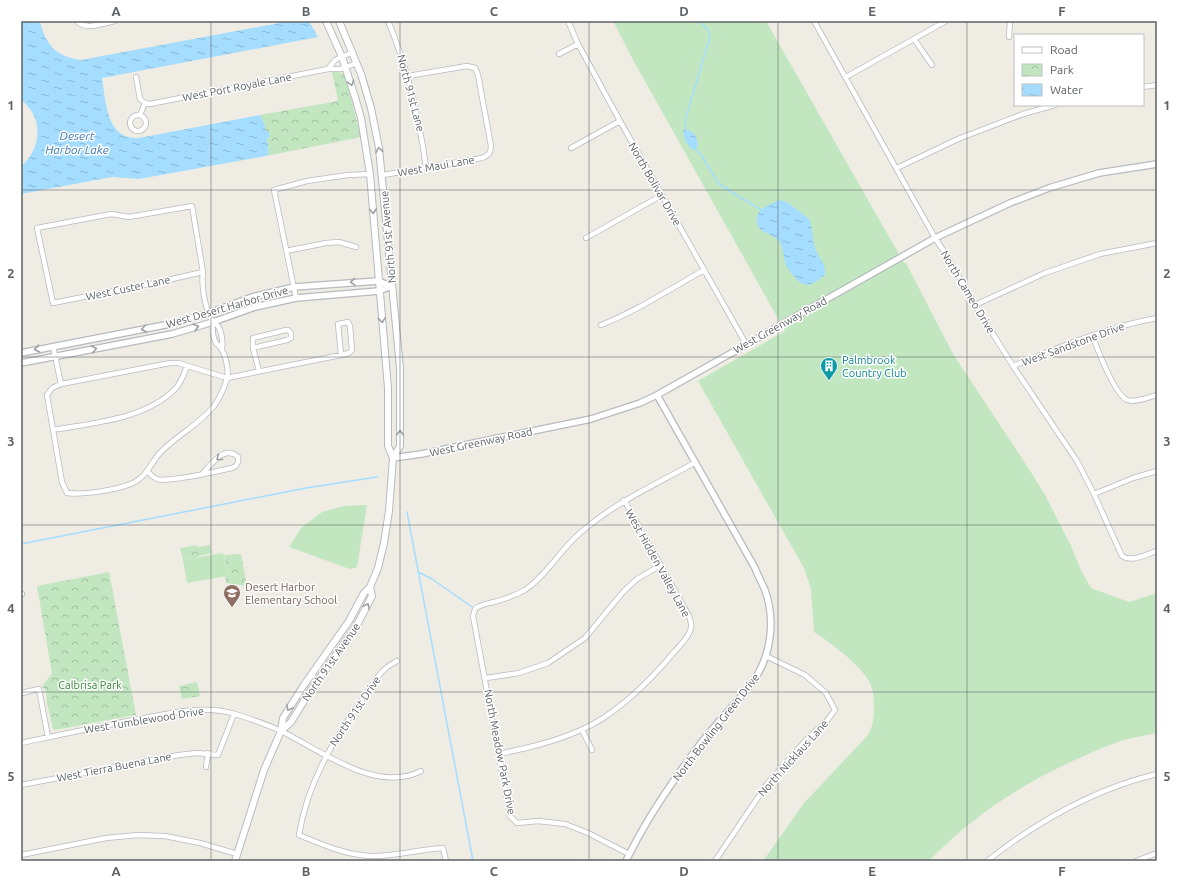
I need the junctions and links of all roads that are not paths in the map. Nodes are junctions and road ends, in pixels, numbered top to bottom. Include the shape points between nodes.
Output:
1 (115, 21) edge
2 (326, 21) edge
3 (339, 21) edge
4 (388, 21) edge
5 (568, 21) edge
6 (814, 21) edge
7 (946, 21) edge
8 (1010, 21) edge
9 (78, 23) edge
10 (1009, 36) dead end
11 (914, 38) junction
12 (578, 44) junction
13 (353, 52) junction
14 (559, 54) dead end
15 (342, 57) junction
16 (358, 63) junction
17 (932, 65) dead end
18 (346, 68) junction
19 (328, 69) junction
20 (136, 76) dead end
21 (408, 76) junction
22 (846, 77) junction
23 (1157, 84) edge
24 (1144, 87) edge
25 (145, 103) junction
26 (1052, 106) edge
27 (140, 115) dead end
28 (620, 121) junction
29 (571, 148) dead end
30 (1157, 164) edge
31 (426, 167) junction
32 (897, 168) junction
33 (370, 174) junction
34 (383, 175) junction
35 (662, 195) junction
36 (586, 238) dead end
37 (935, 238) junction
38 (1157, 243) edge
39 (356, 247) dead end
40 (286, 251) junction
41 (704, 270) junction
42 (203, 272) junction
43 (378, 281) junction
44 (391, 286) junction
45 (294, 288) junction
46 (379, 291) junction
47 (296, 298) junction
48 (975, 304) junction
49 (209, 313) junction
50 (1157, 318) edge
51 (213, 322) junction
52 (601, 325) dead end
53 (1092, 335) junction
54 (746, 344) junction
55 (53, 346) junction
56 (253, 348) junction
57 (21, 352) edge
58 (340, 355) junction
59 (55, 357) junction
60 (21, 363) edge
61 (187, 366) junction
62 (1013, 366) junction
63 (259, 371) junction
64 (227, 378) junction
65 (61, 384) junction
66 (657, 395) junction
67 (1157, 395) edge
68 (53, 430) junction
69 (393, 458) junction
70 (694, 463) junction
71 (147, 471) junction
72 (1157, 471) edge
73 (202, 474) junction
74 (1094, 494) junction
75 (624, 500) junction
76 (1157, 550) edge
77 (661, 565) junction
78 (370, 587) junction
79 (335, 641) junction
80 (342, 646) junction
81 (766, 656) junction
82 (397, 661) dead end
83 (486, 678) junction
84 (21, 693) edge
85 (234, 714) junction
86 (582, 730) junction
87 (281, 731) junction
88 (48, 737) junction
89 (21, 743) edge
90 (592, 750) dead end
91 (208, 753) junction
92 (499, 754) junction
93 (326, 756) junction
94 (206, 767) dead end
95 (421, 771) dead end
96 (1157, 774) edge
97 (21, 785) edge
98 (1157, 853) edge
99 (238, 854) junction
100 (630, 854) junction
101 (21, 855) edge
102 (235, 861) edge
103 (446, 861) edge
104 (626, 861) edge
105 (715, 861) edge
106 (987, 861) edge
107 (1136, 861) edge

1 - 9 street via 88,26
2 - 15 main road, North 91st Avenue
3 - 13 main road, North 91st Avenue
4 - 21 street, North 91st Lane
5 - 12 street, North Bolivar Drive
6 - 22 street, North Cameo Drive
7 - 11 street
8 - 10 street
11 - 17 street
11 - 22 street
12 - 14 street
12 - 28 street, North Bolivar Drive
13 - 15 street, West Port Royale Lane
13 - 16 main road, North 91st Avenue
15 - 18 main road, North 91st Avenue
15 - 19 street, West Port Royale Lane via 335,60
16 - 18 street, West Port Royale Lane
34 -> 16 main road, North 91st Avenue via 371,108
18 - 19 street, West Port Royale Lane
18 -> 33 main road, North 91st Avenue via 361,118
19 - 25 street, West Port Royale Lane
20 - 25 street via 140,99
21 - 31 street, North 91st Lane via 422,136
21 - 31 street, West Maui Lane via 467,66 475,68 478,75 491,149 489,154 482,158
22 - 32 street, North Cameo Drive
23 - 24 street
25 - 27 street
26 - 32 street via 958,138
28 - 29 street
28 - 35 street, North Bolivar Drive
30 - 37 street, West Greenway Road via 1100,173 1049,188
31 - 34 street, West Maui Lane
32 - 37 street, North Cameo Drive
33 - 40 street via 307,181 274,190
33 -> 43 main road, North 91st Avenue
34 - 44 main road, North 91st Avenue
35 - 36 street
35 - 41 street, North Bolivar Drive
37 - 48 street, North Cameo Drive
37 - 54 street, West Greenway Road
38 - 48 street via 1100,254 1045,273
39 - 40 street via 339,242
40 - 45 street
41 - 52 street via 640,307
41 - 54 street, North Bolivar Drive
42 - 42 street, West Custer Lane via 192,206 129,217 111,214 37,228 53,303
42 - 49 street via 202,280
43 - 44 street, West Desert Harbor Drive
43 -> 45 street, West Desert Harbor Drive
43 - 46 main road, North 91st Avenue
44 - 46 street, West Desert Harbor Drive
69 -> 44 main road, North 91st Avenue via 400,446 400,368
45 - 47 street
45 - 49 street, West Desert Harbor Drive via 252,297
46 - 47 street, West Desert Harbor Drive
46 -> 69 main road, North 91st Avenue via 388,388 388,446
47 - 51 street, West Desert Harbor Drive via 255,307
48 - 62 street, North Cameo Drive
49 - 51 street
49 -> 55 street, West Desert Harbor Drive via 170,324
50 - 53 street, West Sandstone Drive
59 -> 51 street, West Desert Harbor Drive via 172,334
51 - 64 street via 218,326 223,341
53 - 62 street, West Sandstone Drive
53 - 67 street via 1106,370 1122,396 1128,400 1135,400
54 - 66 street, West Greenway Road
55 -> 57 street, West Desert Harbor Drive
55 - 59 street
56 - 56 street via 253,338 286,330 291,333 291,338 287,340
56 - 63 street
58 - 58 street via 338,324 348,322 352,350
58 - 63 street
59 - 60 street, West Desert Harbor Drive
59 - 65 street
61 - 64 street
61 - 65 street via 170,363
61 - 68 street via 176,388 146,409 127,416
62 - 74 street, North Cameo Drive via 1073,455
63 - 64 street
64 - 71 street via 214,406 158,455
65 - 68 street via 52,388 47,395
66 - 69 street, West Greenway Road via 591,419
66 - 70 street, North Bowling Green Drive
68 - 71 street via 62,482 67,493 78,494 123,487 134,483
69 - 78 main road, North 91st Avenue via 384,543
70 - 75 street
70 - 81 street, North Bowling Green Drive via 755,568 765,591 771,621
71 - 73 street via 157,479
72 - 74 street
73 -> 73 street via 236,466 238,457 226,452
74 - 76 street, North Cameo Drive via 1122,556 1134,559
75 - 77 street, West Hidden Valley Lane
75 - 83 street, North Meadow Park Drive via 573,539 544,574 525,590 505,599 481,604 475,609 473,616
77 - 83 street via 637,579 585,638 554,660 519,673
77 - 86 street, West Hidden Valley Lane via 689,616 691,628 688,636 636,693 604,718
78 - 79 main road, North 91st Avenue
80 -> 78 main road, North 91st Avenue via 372,596
79 - 80 main road
79 -> 87 main road, North 91st Avenue via 291,704 283,718
80 - 87 main road, North 91st Avenue via 291,722
81 - 100 street, North Bowling Green Drive via 752,682 681,770
81 - 105 street, North Nicklaus Lane via 805,675 826,693 835,710 767,784
82 - 93 street, North 91st Drive via 382,671 338,733
83 - 92 street, North Meadow Park Drive
84 - 88 street via 39,689
85 - 87 street, West Tumblewood Drive
85 - 88 street, West Tumblewood Drive via 198,709
85 - 91 street, West Tierra Buena Lane via 218,755
86 - 90 street
86 - 92 street, West Hidden Valley Lane via 530,748
87 - 93 street, West Tumblewood Drive
87 - 99 main road, North 91st Avenue via 264,770
88 - 89 street, West Tumblewood Drive
91 - 94 street
91 - 97 street, West Tierra Buena Lane via 179,755
92 - 100 street, North Meadow Park Drive via 510,816 516,823 538,821 565,824
93 - 95 street, West Tumblewood Drive via 362,772 378,776 412,776
93 - 103 street, North 91st Drive via 310,790 299,835 337,849 369,856 443,848
96 - 106 street via 1111,788 1076,803 1014,840
98 - 107 street
99 - 101 street via 165,836 138,835 106,838
99 - 102 main road, North 91st Avenue
100 - 104 street, North Bowling Green Drive

